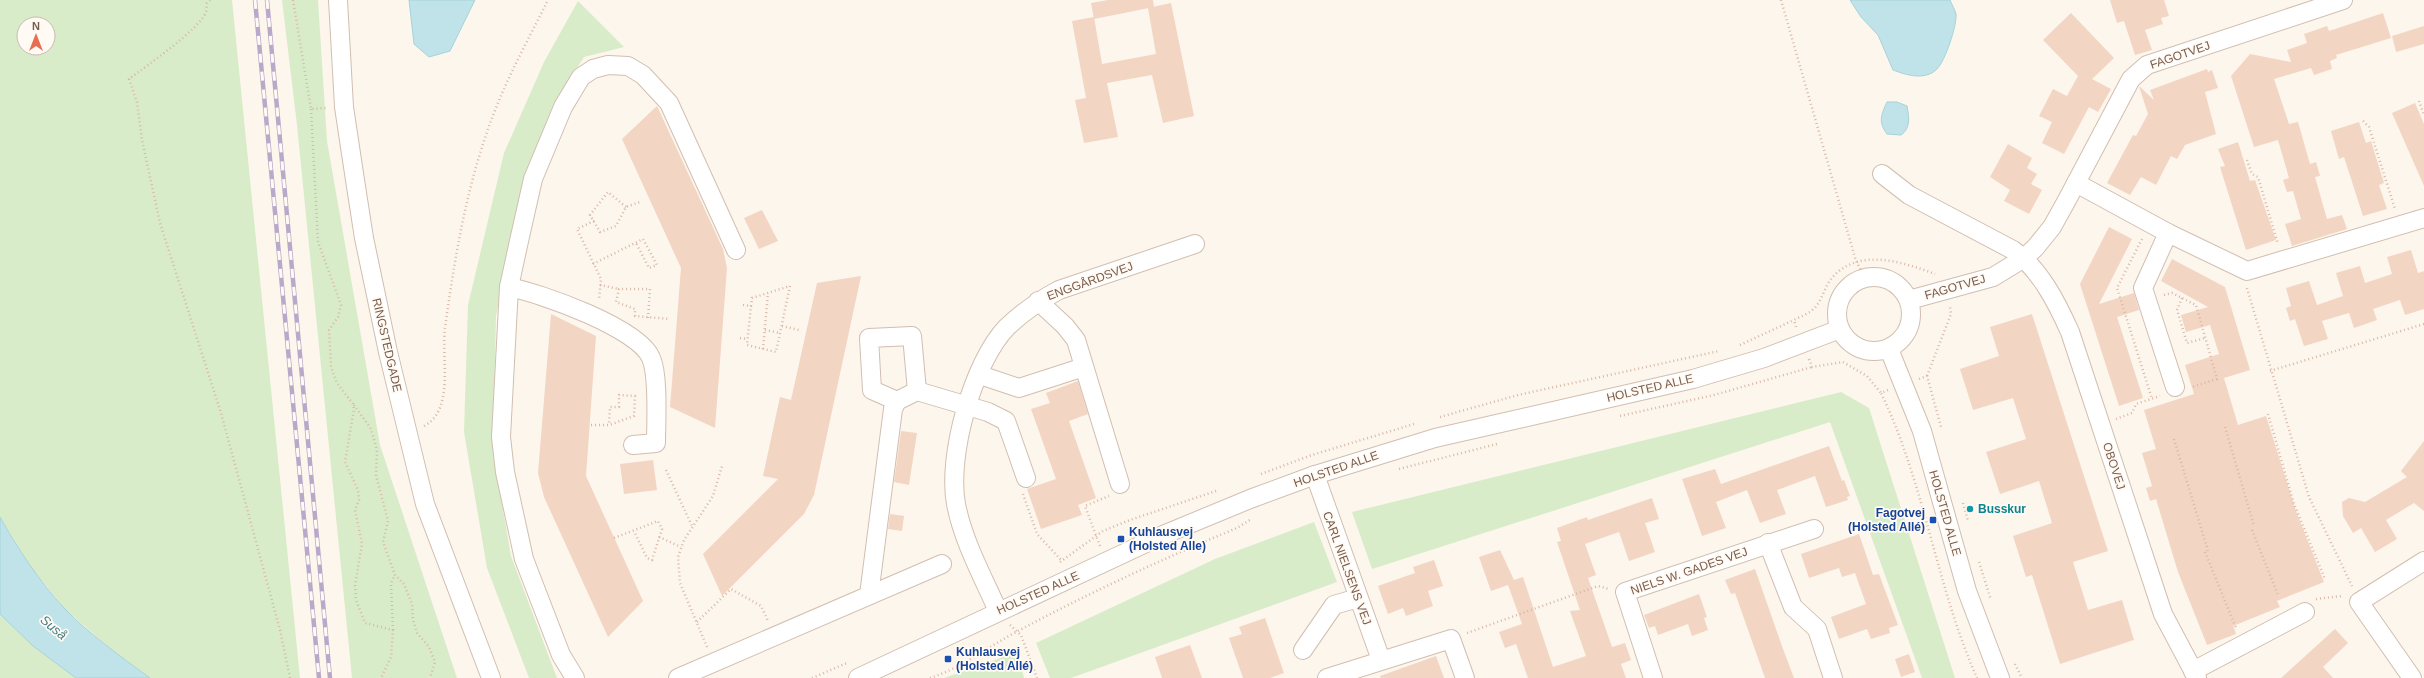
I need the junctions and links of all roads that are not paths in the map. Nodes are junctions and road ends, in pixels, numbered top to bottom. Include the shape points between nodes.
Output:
1 (338, 0) edge
2 (2343, 0) edge
3 (1882, 174) dead end
4 (2076, 183) junction
5 (2424, 218) edge
6 (2168, 233) junction
7 (1195, 244) dead end
8 (736, 250) dead end
9 (2024, 258) junction
10 (509, 287) junction
11 (1910, 300) junction
12 (1038, 301) junction
13 (1840, 329) junction
14 (1889, 349) junction
15 (1084, 367) junction
16 (980, 375) junction
17 (2175, 387) dead end
18 (917, 391) junction
19 (897, 401) junction
20 (967, 406) junction
21 (632, 445) dead end
22 (1315, 475) junction
23 (1026, 478) road end
24 (1120, 484) road end
25 (1814, 529) dead end
26 (1768, 543) junction
27 (2424, 561) edge
28 (942, 564) dead end
29 (869, 595) junction
30 (1358, 598) junction
31 (998, 611) junction
32 (2305, 612) road end
33 (1303, 650) dead end
34 (1380, 660) junction
35 (2195, 674) edge
36 (492, 678) edge
37 (575, 678) edge
38 (678, 678) edge
39 (858, 678) edge
40 (1327, 678) edge
41 (1466, 678) edge
42 (1653, 678) edge
43 (1833, 678) edge
44 (2000, 678) edge
45 (2412, 678) edge

1 - 36 street, RINGSTEDGADE via 344,106 368,258 391,368 425,504
2 - 4 street, FAGOTVEJ via 2147,65 2131,79
3 - 9 street, OBOVEJ via 1909,196
4 - 6 street
4 - 9 street, FAGOTVEJ via 2052,227
5 - 6 street via 2246,271
6 - 17 street via 2143,288
7 - 12 street, ENGGÅRDSVEJ via 1059,290
8 - 10 street via 669,103 643,75 628,66 608,65 593,69 581,77 563,106 533,179
9 - 11 street, FAGOTVEJ via 1993,277
9 - 35 street, OBOVEJ via 2051,294 2070,332 2164,614
10 - 21 street via 535,292 597,319 636,339 647,351 653,363 656,443
10 - 37 street via 501,437 505,472 524,559 561,655
11 - 13 street via 1902,289 1891,281 1878,277 1865,278 1853,283 1844,292 1838,304 1837,317
11 - 14 street via 1911,323 1899,343
12 - 15 street via 1072,333
12 - 16 street, ENGGÅRDSVEJ via 1002,334
13 - 14 street via 1855,347 1877,352
13 - 22 street, HOLSTED ALLE via 1804,344 1693,379 1434,438
14 - 44 street, HOLSTED ALLE via 1922,431 1967,591
15 - 16 street via 1019,388
15 - 24 street
16 - 20 street, ENGGÅRDSVEJ
18 - 19 street
18 - 19 street via 912,336 869,338 872,390
18 - 20 street
19 - 29 street via 893,409
20 - 23 street via 1006,421
20 - 31 street, ENGGÅRDSVEJ via 958,436 954,474 956,504 962,527
22 - 30 street, CARL NIELSENS VEJ
22 - 31 street, HOLSTED ALLE via 1195,522
25 - 26 street, NIELS W. GADES VEJ
26 - 42 street, NIELS W. GADES VEJ via 1625,592
26 - 43 street via 1792,607 1817,629
27 - 45 street via 2357,596
28 - 29 street
29 - 38 street
30 - 33 street via 1334,605
30 - 34 street, CARL NIELSENS VEJ
31 - 39 street, HOLSTED ALLE
32 - 35 street
34 - 40 street
34 - 41 street via 1451,639

